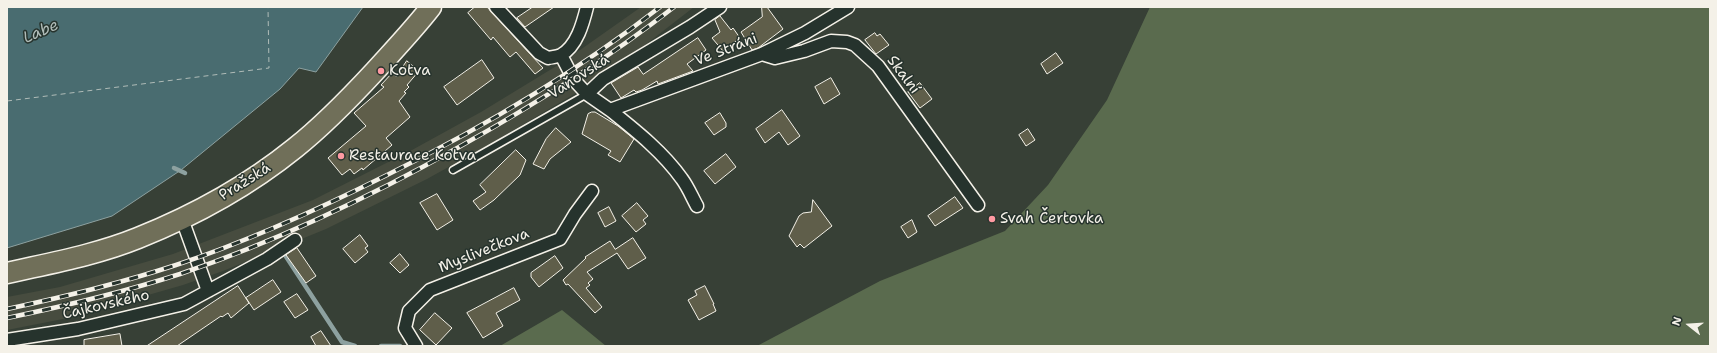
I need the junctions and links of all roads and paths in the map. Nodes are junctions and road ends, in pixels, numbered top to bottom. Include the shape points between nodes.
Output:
1 (431, 7) edge
2 (496, 7) edge
3 (587, 7) edge
4 (720, 7) edge
5 (848, 7) edge
6 (762, 54) junction
7 (561, 55) junction
8 (587, 94) junction
9 (610, 110) junction
10 (453, 170) dead end
11 (592, 192) dead end
12 (978, 205) dead end
13 (697, 206) dead end
14 (182, 219) junction
15 (295, 240) dead end
16 (7, 273) edge
17 (208, 291) junction
18 (7, 340) edge
19 (416, 346) edge

1 - 14 main road, Pražská via 356,91 295,148 267,169
2 - 7 street via 539,53 548,58
3 - 7 street via 576,37
4 - 8 street, Vaňovská via 603,80
5 - 6 street, Ve Stráni via 805,33
6 - 9 street, Ve Stráni
6 - 12 street, Skalní via 775,58 831,41 855,45 878,66
7 - 8 street via 574,80
8 - 9 street
8 - 10 lane, Vaňovská
9 - 13 street via 656,150 681,178
11 - 19 street, Myslivečkova via 560,238 430,290 409,311 405,328
14 - 16 main road, Pražská via 100,250
14 - 17 street
15 - 17 street, Čajkovského via 268,259
17 - 18 street, Čajkovského via 184,304 78,329

